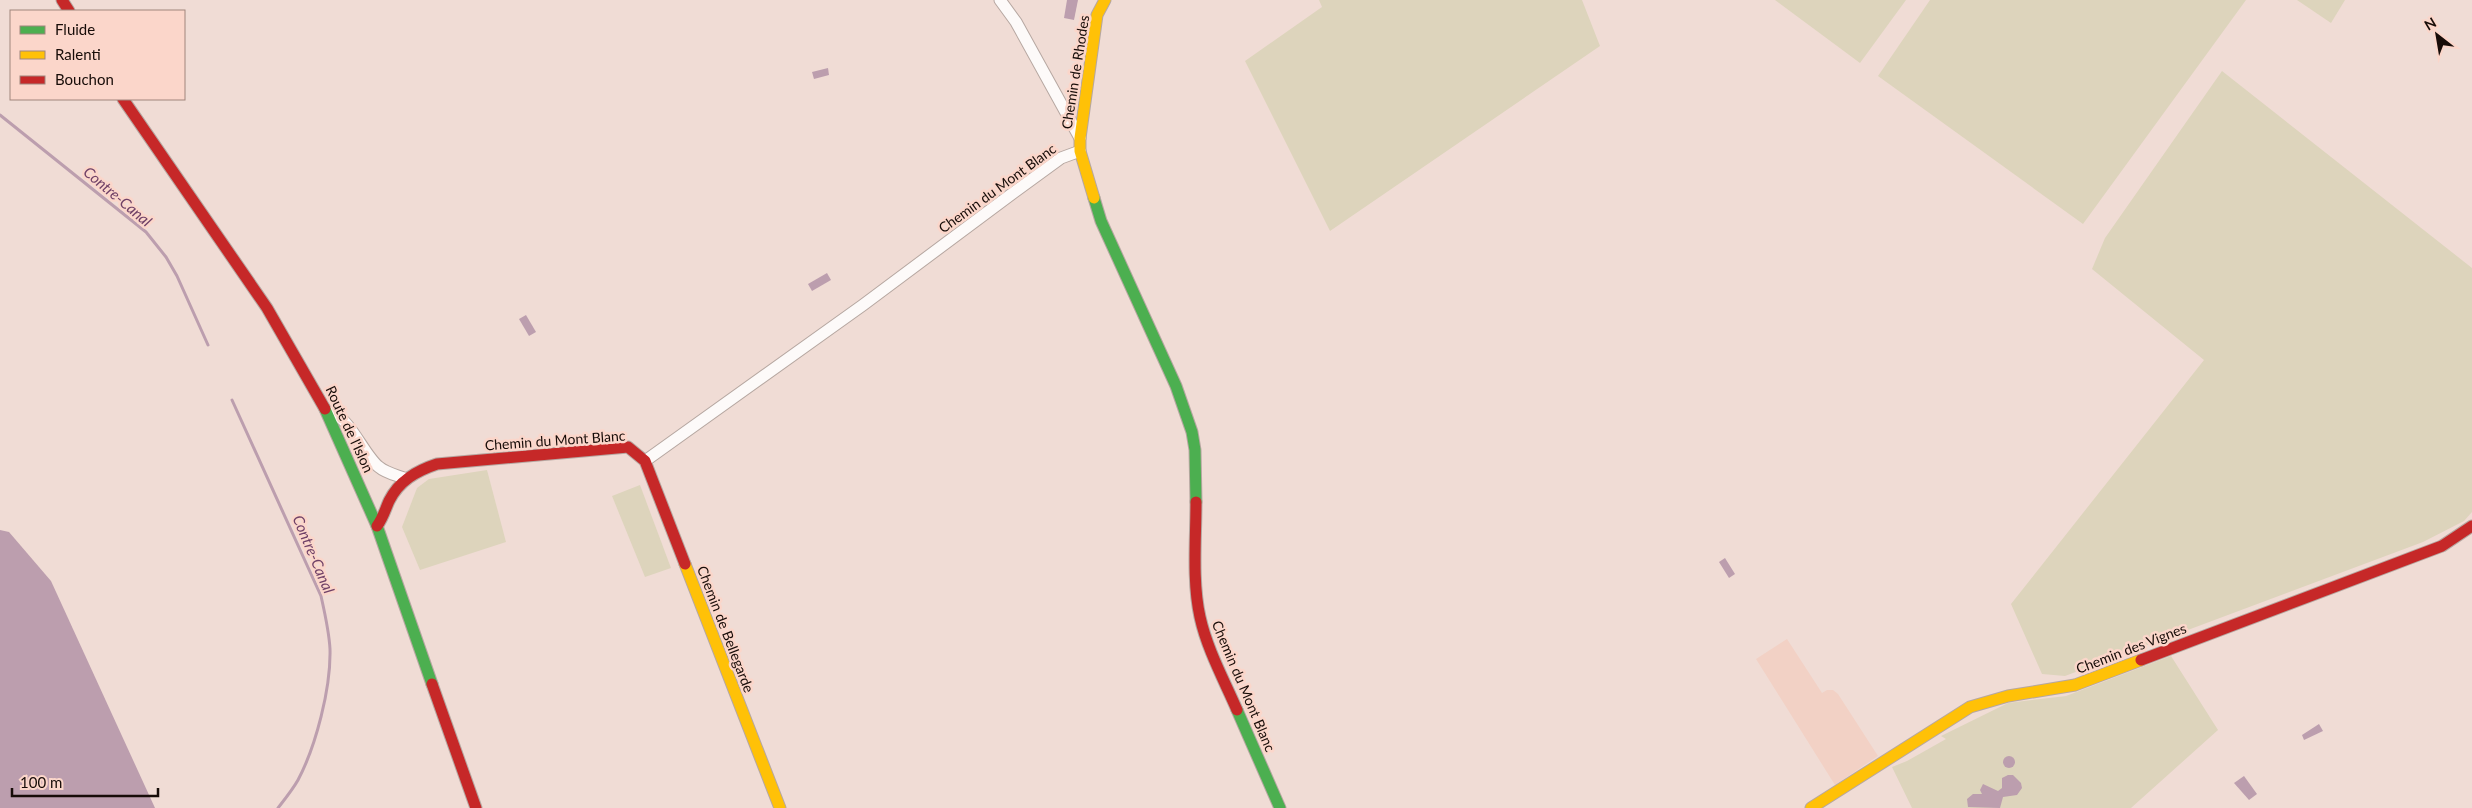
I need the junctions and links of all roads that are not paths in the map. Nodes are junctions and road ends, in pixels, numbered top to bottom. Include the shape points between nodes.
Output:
1 (1000, 0) edge
2 (1105, 0) edge
3 (124, 100) edge
4 (1080, 138) junction
5 (1080, 151) junction
6 (327, 412) junction
7 (645, 462) junction
8 (404, 478) junction
9 (376, 526) junction
10 (2472, 526) edge
11 (476, 808) edge
12 (780, 808) edge
13 (1280, 808) edge
14 (1811, 808) edge

1 - 4 street via 1016,22
2 - 4 street, Chemin de Rhodes via 1097,15
3 - 6 street, Route de l'Islon via 267,308
4 - 5 street, Chemin de Rhodes
5 - 7 street, Chemin du Mont Blanc via 1062,158 1013,193
5 - 13 street, Chemin du Mont Blanc via 1101,221 1186,409 1195,450 1200,617 1207,641
6 - 8 street via 333,412 342,419 379,467
6 - 9 street, Route de l'Islon
7 - 8 street, Chemin du Mont Blanc via 628,447 437,464
7 - 12 street, Chemin de Bellegarde
8 - 9 street
9 - 11 street, Route de l'Islon
10 - 14 street, Chemin des Vignes via 2442,546 2075,685 1992,699 1970,707

